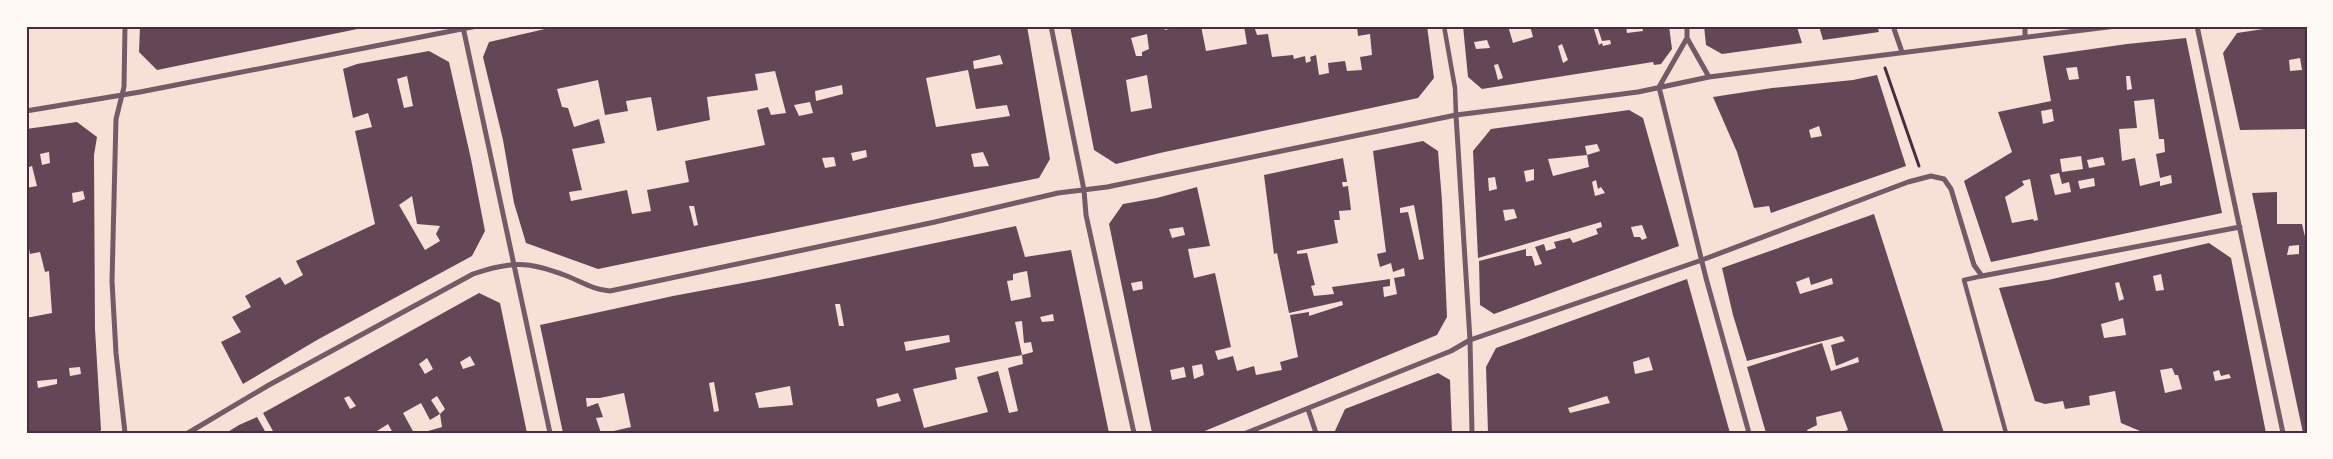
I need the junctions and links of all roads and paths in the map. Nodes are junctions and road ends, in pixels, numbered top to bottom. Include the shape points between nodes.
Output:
1 (125, 26) edge
2 (477, 26) edge
3 (1051, 26) edge
4 (1444, 26) edge
5 (1686, 26) edge
6 (1893, 26) edge
7 (2025, 26) edge
8 (2116, 26) edge
9 (2197, 26) edge
10 (463, 28) edge
11 (2025, 37) junction
12 (1687, 38) junction
13 (1902, 52) junction
14 (1885, 68) dead end
15 (1709, 77) junction
16 (1659, 87) junction
17 (123, 94) junction
18 (26, 111) edge
19 (1456, 115) junction
20 (1920, 166) dead end
21 (1084, 190) junction
22 (2240, 227) junction
23 (1702, 260) junction
24 (515, 263) junction
25 (1982, 276) junction
26 (1470, 340) junction
27 (1308, 409) junction
28 (126, 433) edge
29 (188, 433) edge
30 (550, 433) edge
31 (1134, 433) edge
32 (1246, 433) edge
33 (1316, 433) edge
34 (1472, 433) edge
35 (1749, 433) edge
36 (2006, 433) edge
37 (2283, 433) edge

1 - 17 street
2 - 10 street
3 - 21 street
4 - 19 street
5 - 12 street
6 - 13 street
7 - 11 street
8 - 11 street
9 - 22 street
10 - 17 street
10 - 24 street
11 - 13 street
12 - 15 street
12 - 16 street
13 - 15 street
14 - 20 path
15 - 16 street
16 - 19 street
16 - 23 street
17 - 18 street
17 - 28 street via 116,119 112,281 116,353
19 - 21 street
19 - 26 street
21 - 24 street via 610,291
21 - 31 street via 1086,215
22 - 25 street
22 - 37 street
23 - 25 street via 1908,182 1939,177 1951,189 1974,266
23 - 26 street
23 - 35 street
24 - 29 street via 473,274
24 - 30 street
25 - 36 street via 1964,280
26 - 27 street via 1451,351
26 - 34 street
27 - 32 street
27 - 33 street

